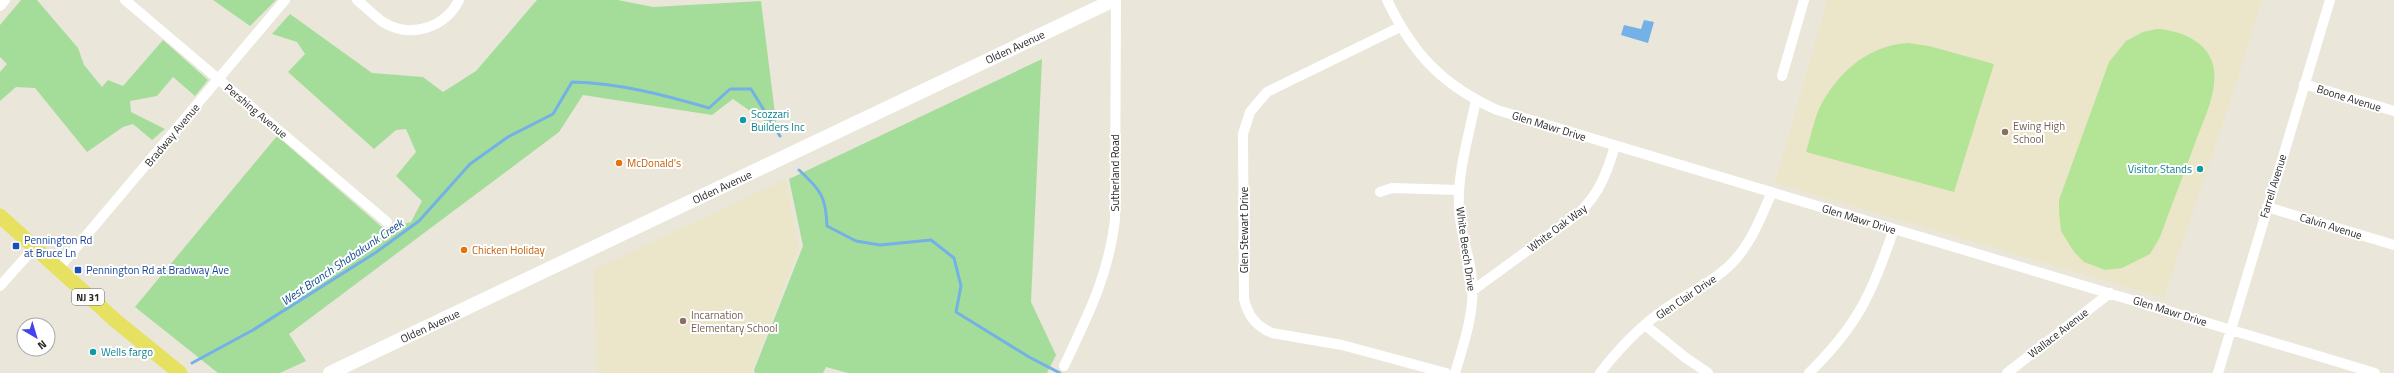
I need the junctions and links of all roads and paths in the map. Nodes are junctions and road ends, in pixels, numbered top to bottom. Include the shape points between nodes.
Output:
1 (5, 0) edge
2 (124, 0) edge
3 (285, 0) edge
4 (357, 0) edge
5 (1115, 0) edge
6 (1387, 0) edge
7 (1804, 0) edge
8 (2330, 0) edge
9 (459, 1) edge
10 (0, 6) edge
11 (1400, 27) junction
12 (1782, 76) dead end
13 (218, 79) junction
14 (2304, 84) junction
15 (1476, 100) junction
16 (2394, 111) edge
17 (1615, 146) junction
18 (1459, 190) junction
19 (1380, 192) dead end
20 (1772, 192) junction
21 (2267, 207) junction
22 (0, 216) edge
23 (387, 222) dead end
24 (1894, 229) junction
25 (2394, 245) edge
26 (34, 248) junction
27 (58, 269) junction
28 (0, 286) edge
29 (1472, 291) junction
30 (2110, 294) junction
31 (1644, 325) junction
32 (2231, 330) junction
33 (1064, 366) dead end
34 (180, 373) edge
35 (330, 373) edge
36 (1446, 373) edge
37 (1455, 373) edge
38 (1600, 373) edge
39 (1708, 373) edge
40 (1809, 373) edge
41 (2007, 373) edge
42 (2218, 373) edge
43 (2372, 373) edge

1 - 10 street
2 - 13 street, Pershing Avenue
3 - 13 street, Bradway Avenue
4 - 9 street via 383,22 394,27 415,30 430,27 444,19
5 - 33 street, Sutherland Road via 1115,220 1107,267 1094,303
5 - 35 main road, Olden Avenue
6 - 11 street, Glen Mawr Drive
7 - 12 street
8 - 14 street, Farrell Avenue
11 - 15 street, Glen Mawr Drive via 1415,49 1438,74
11 - 36 street, Glen Stewart Drive via 1276,86 1257,101 1250,112 1243,134 1244,299 1250,318 1264,330 1272,333 1342,345
13 - 23 street, Pershing Avenue
13 - 27 street, Bradway Avenue
14 - 16 street, Boone Avenue
14 - 21 street, Farrell Avenue
15 - 17 street, Glen Mawr Drive via 1497,110
15 - 18 street, White Beech Drive
17 - 20 street, Glen Mawr Drive
17 - 29 street, White Oak Way via 1605,179 1590,203
18 - 19 street via 1392,188
18 - 29 street, White Beech Drive via 1460,226 1470,264
20 - 24 street, Glen Mawr Drive
20 - 31 street, Glen Clair Drive via 1755,232 1734,261 1707,284 1670,305
21 - 25 street, Calvin Avenue
21 - 32 street, Farrell Avenue
22 - 26 main road, NJ 31
24 - 30 street, Glen Mawr Drive
24 - 40 street via 1875,284 1863,308 1844,337
26 - 27 main road, NJ 31
26 - 28 street
27 - 34 main road, NJ 31
29 - 37 street, White Beech Drive via 1468,327
30 - 32 street, Glen Mawr Drive
30 - 41 street, Wallace Avenue
31 - 38 street, Glen Clair Drive
31 - 39 street
32 - 42 street, Farrell Avenue
32 - 43 street, Glen Mawr Drive

